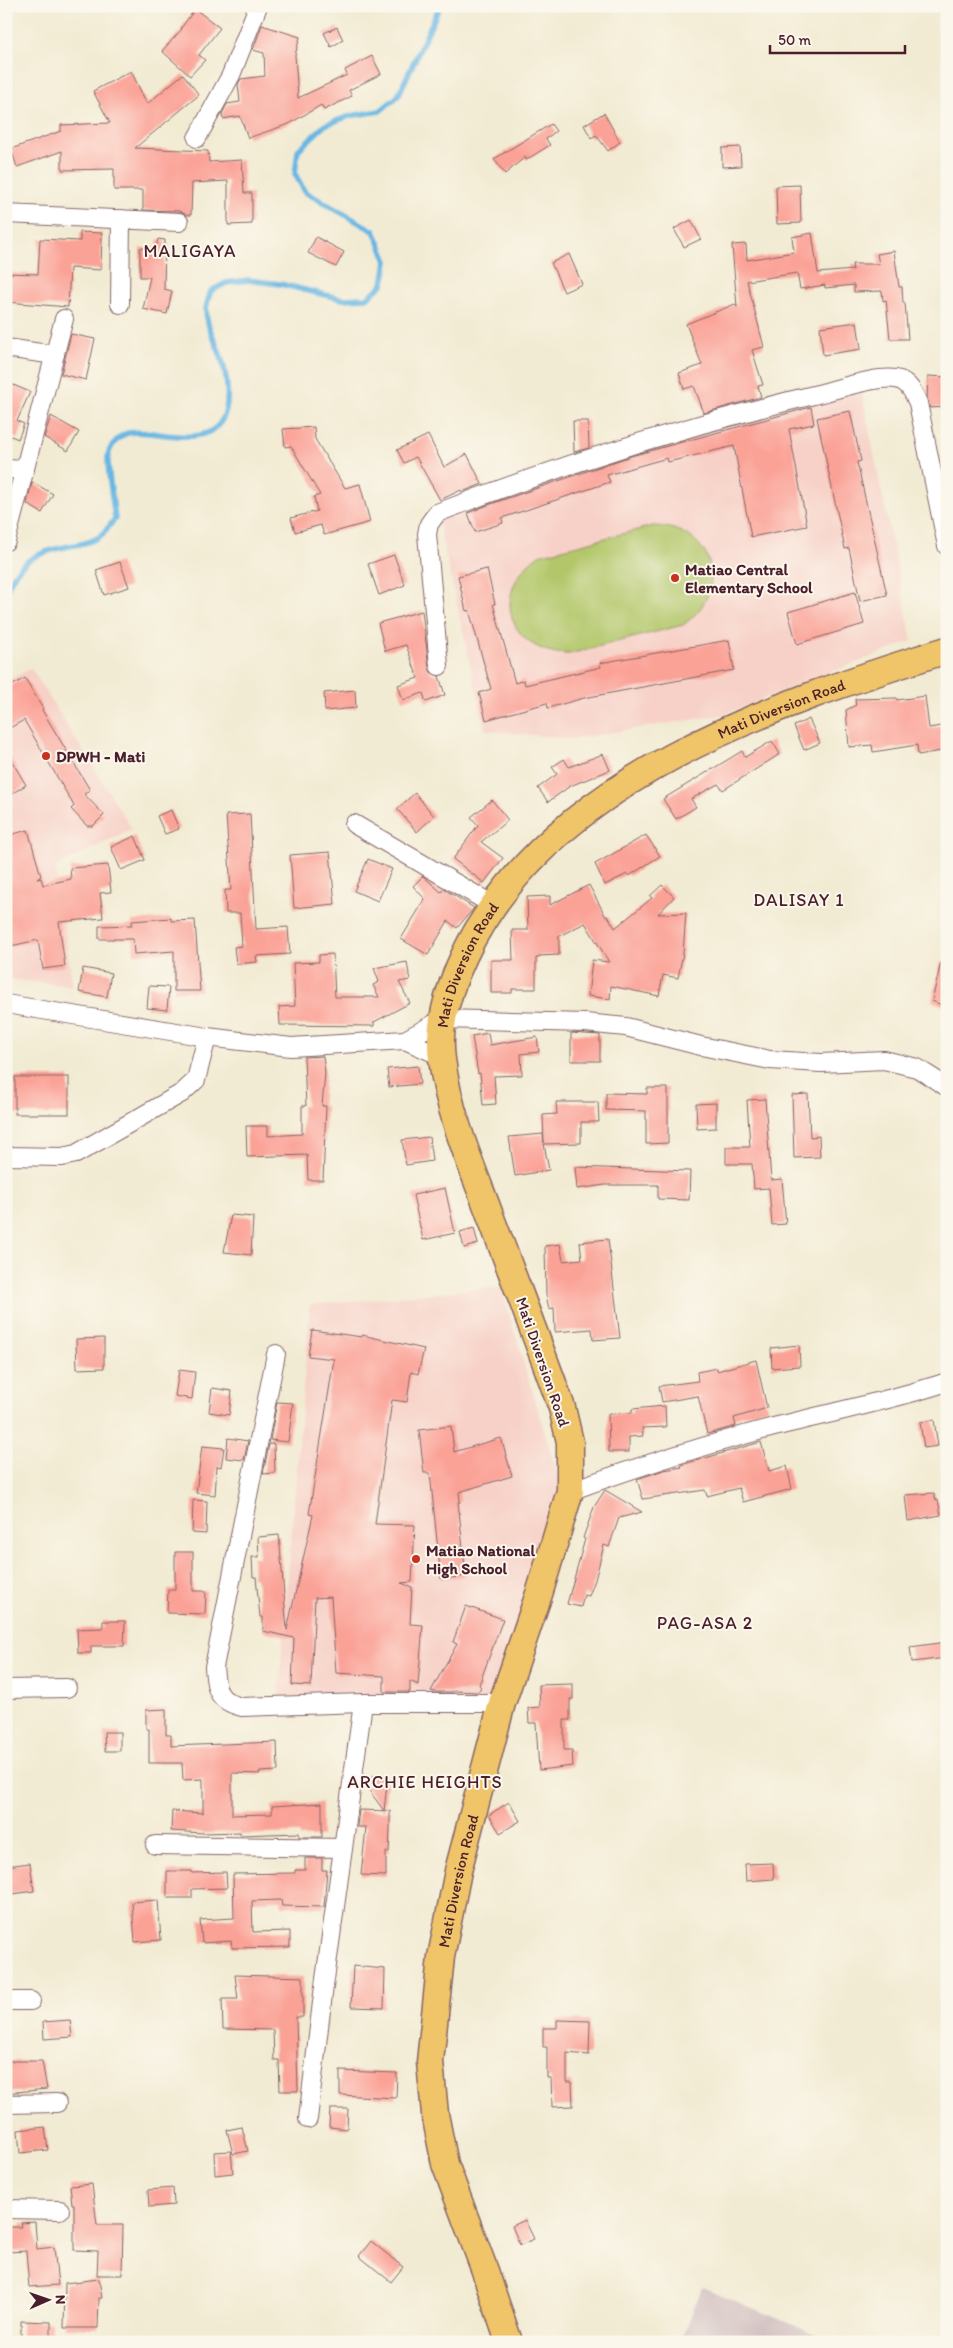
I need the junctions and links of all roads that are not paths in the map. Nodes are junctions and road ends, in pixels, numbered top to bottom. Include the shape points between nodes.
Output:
1 (258, 6) edge
2 (197, 138) dead end
3 (6, 214) edge
4 (121, 219) junction
5 (179, 222) dead end
6 (120, 304) dead end
7 (64, 319) dead end
8 (6, 348) edge
9 (55, 355) junction
10 (6, 469) edge
11 (25, 470) junction
12 (6, 542) edge
13 (947, 546) edge
14 (947, 650) edge
15 (439, 666) dead end
16 (354, 824) dead end
17 (493, 905) junction
18 (6, 1004) edge
19 (443, 1019) junction
20 (207, 1037) junction
21 (405, 1040) junction
22 (441, 1056) junction
23 (947, 1087) edge
24 (6, 1156) edge
25 (276, 1354) dead end
26 (947, 1382) edge
27 (570, 1491) junction
28 (67, 1688) dead end
29 (6, 1689) edge
30 (363, 1703) junction
31 (502, 1704) junction
32 (155, 1844) dead end
33 (343, 1848) junction
34 (6, 2001) edge
35 (31, 2001) dead end
36 (57, 2103) dead end
37 (6, 2104) edge
38 (308, 2119) dead end
39 (6, 2209) edge
40 (60, 2210) dead end
41 (509, 2342) edge

1 - 2 street via 231,75
3 - 4 street
4 - 5 street
4 - 6 street
7 - 9 street
8 - 9 street
9 - 11 street
10 - 11 street
11 - 12 street
13 - 15 street via 914,393 899,380 867,382 658,436 511,484 437,513 427,534
14 - 17 highway, Mati Diversion Road via 784,706 658,765 610,793 566,825
16 - 17 street
17 - 19 highway, Mati Diversion Road via 460,964
18 - 20 street
19 - 21 street
19 - 22 highway, Mati Diversion Road
19 - 23 street via 626,1027 770,1060 821,1063 884,1060 917,1068
20 - 21 street via 291,1047
20 - 24 street via 196,1080 182,1093 76,1154 62,1157
21 - 22 street
22 - 27 highway, Mati Diversion Road via 447,1092 472,1169 562,1408 570,1442
25 - 30 street via 214,1667 216,1685 220,1696 229,1704 242,1707
26 - 27 street via 905,1396 775,1426 665,1457
27 - 31 highway, Mati Diversion Road
28 - 29 street
30 - 31 street
30 - 33 street
31 - 41 highway, Mati Diversion Road via 458,1871 441,1957 430,2062 435,2114 445,2164 486,2270
32 - 33 street
33 - 38 street
34 - 35 street
36 - 37 street
39 - 40 street

